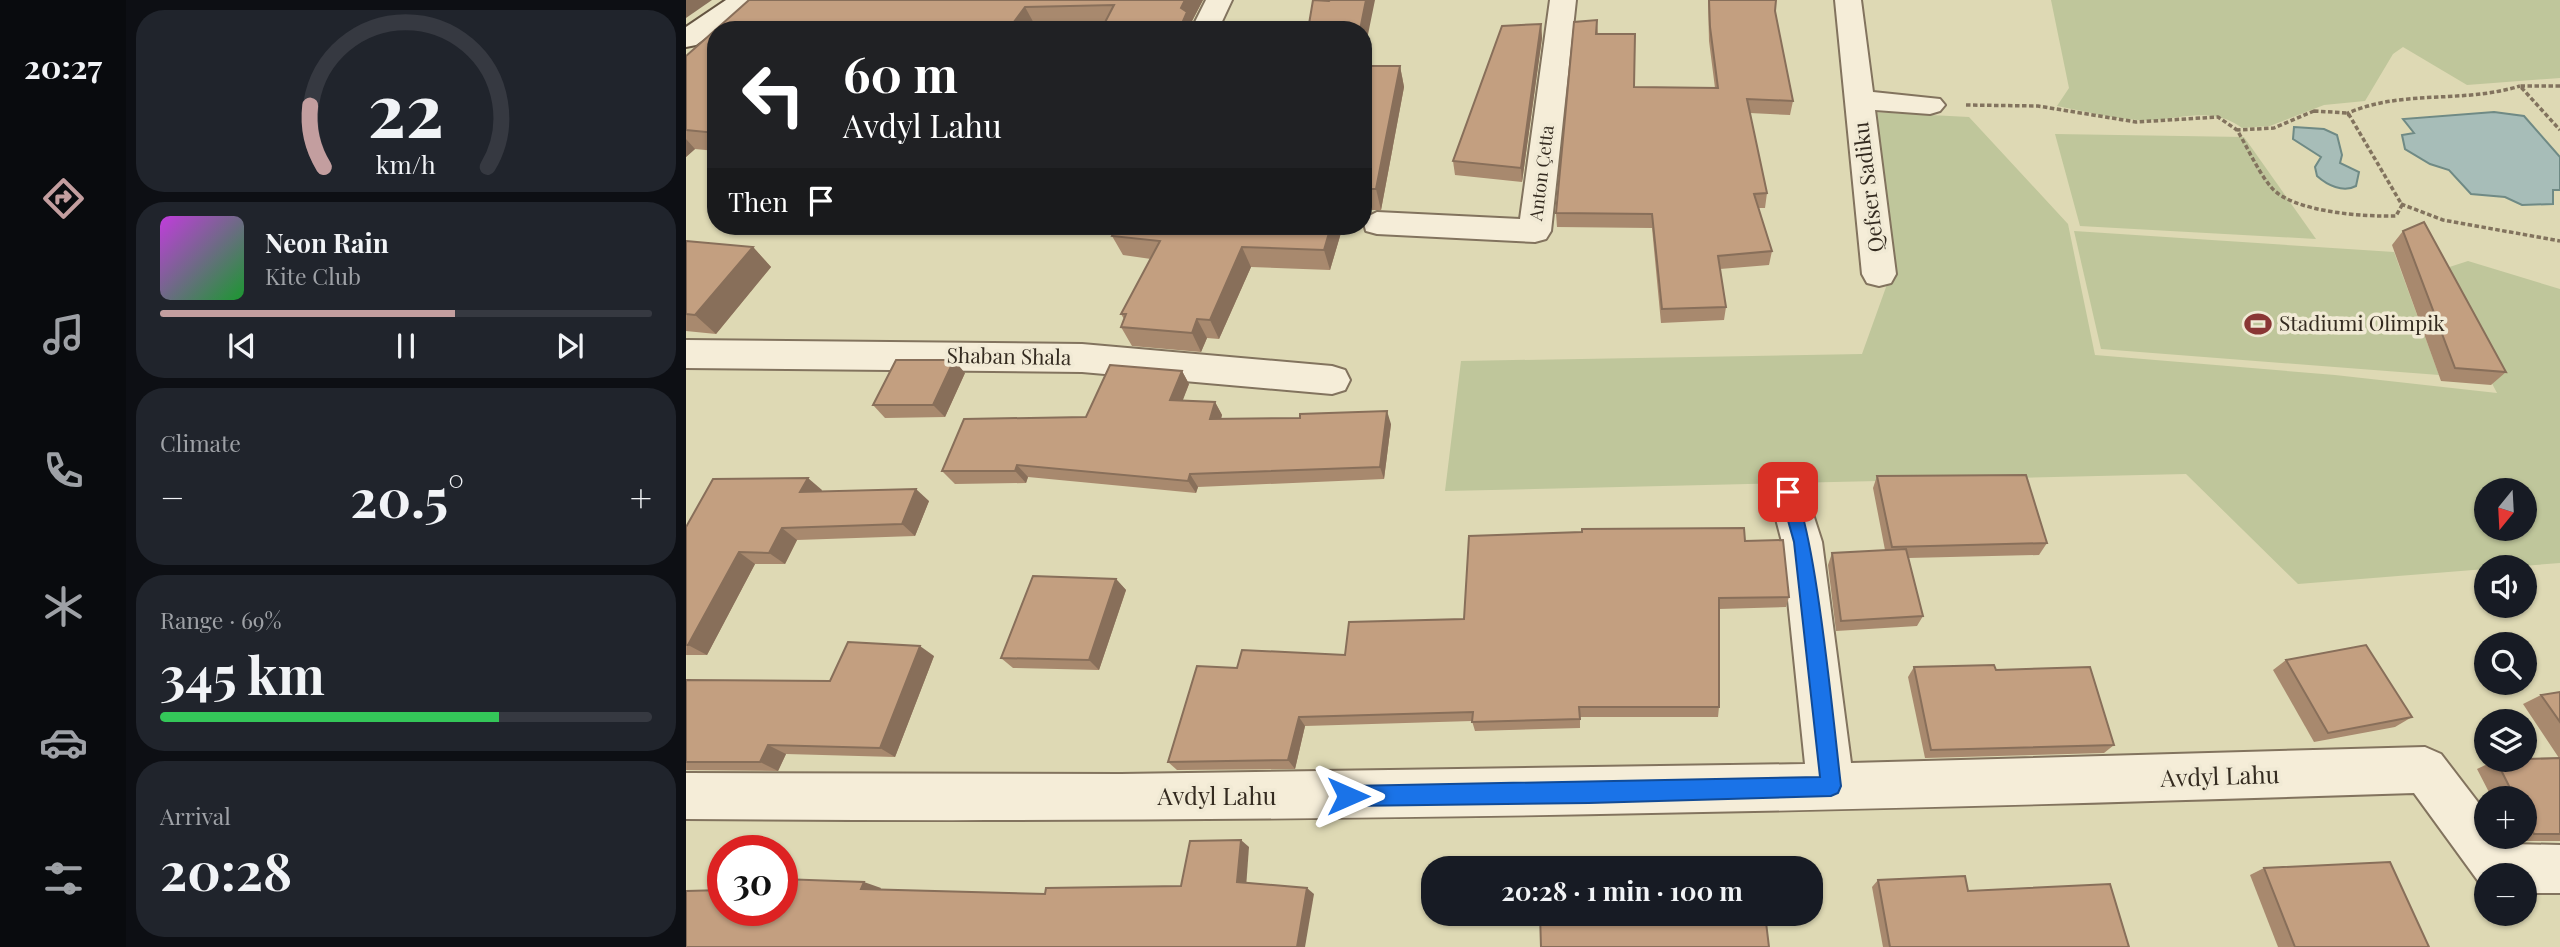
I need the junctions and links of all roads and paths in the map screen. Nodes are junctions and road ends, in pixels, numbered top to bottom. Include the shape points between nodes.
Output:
1 (744, 0) edge
2 (1219, 0) edge
3 (1563, 0) edge
4 (1847, 0) edge
5 (713, 21) edge
6 (1208, 21) edge
7 (707, 25) edge
8 (686, 39) edge
9 (2520, 86) junction
10 (2560, 86) edge
11 (1858, 100) junction
12 (1930, 105) joint
13 (2348, 113) junction
14 (2237, 130) junction
15 (2560, 130) edge
16 (2402, 205) junction
17 (1377, 223) dead end
18 (2560, 241) edge
19 (1879, 274) dead end
20 (686, 354) edge
21 (1332, 380) dead end
22 (1788, 492) dead end
23 (1831, 786) junction
24 (686, 796) edge
25 (2560, 869) edge

1 - 5 street
2 - 6 street
3 - 17 street, Anton Çetta via 1535,231
4 - 11 street, Qefser Sadiku
7 - 8 street
9 - 10 path
9 - 13 path via 2480,97 2382,100
9 - 15 path
11 - 12 street, Qefser Sadiku
11 - 19 street, Qefser Sadiku
12 - 14 path via 2038,106 2136,122 2218,117
13 - 14 path via 2314,111 2274,128
13 - 16 path via 2383,180
14 - 16 path via 2272,189 2301,204 2370,217 2396,216
16 - 18 path via 2443,220
20 - 21 street, Shaban Shala via 1082,358
22 - 23 street via 1802,542
23 - 24 street, Avdyl Lahu via 1589,794
23 - 25 street, Avdyl Lahu via 2425,769 2498,868

